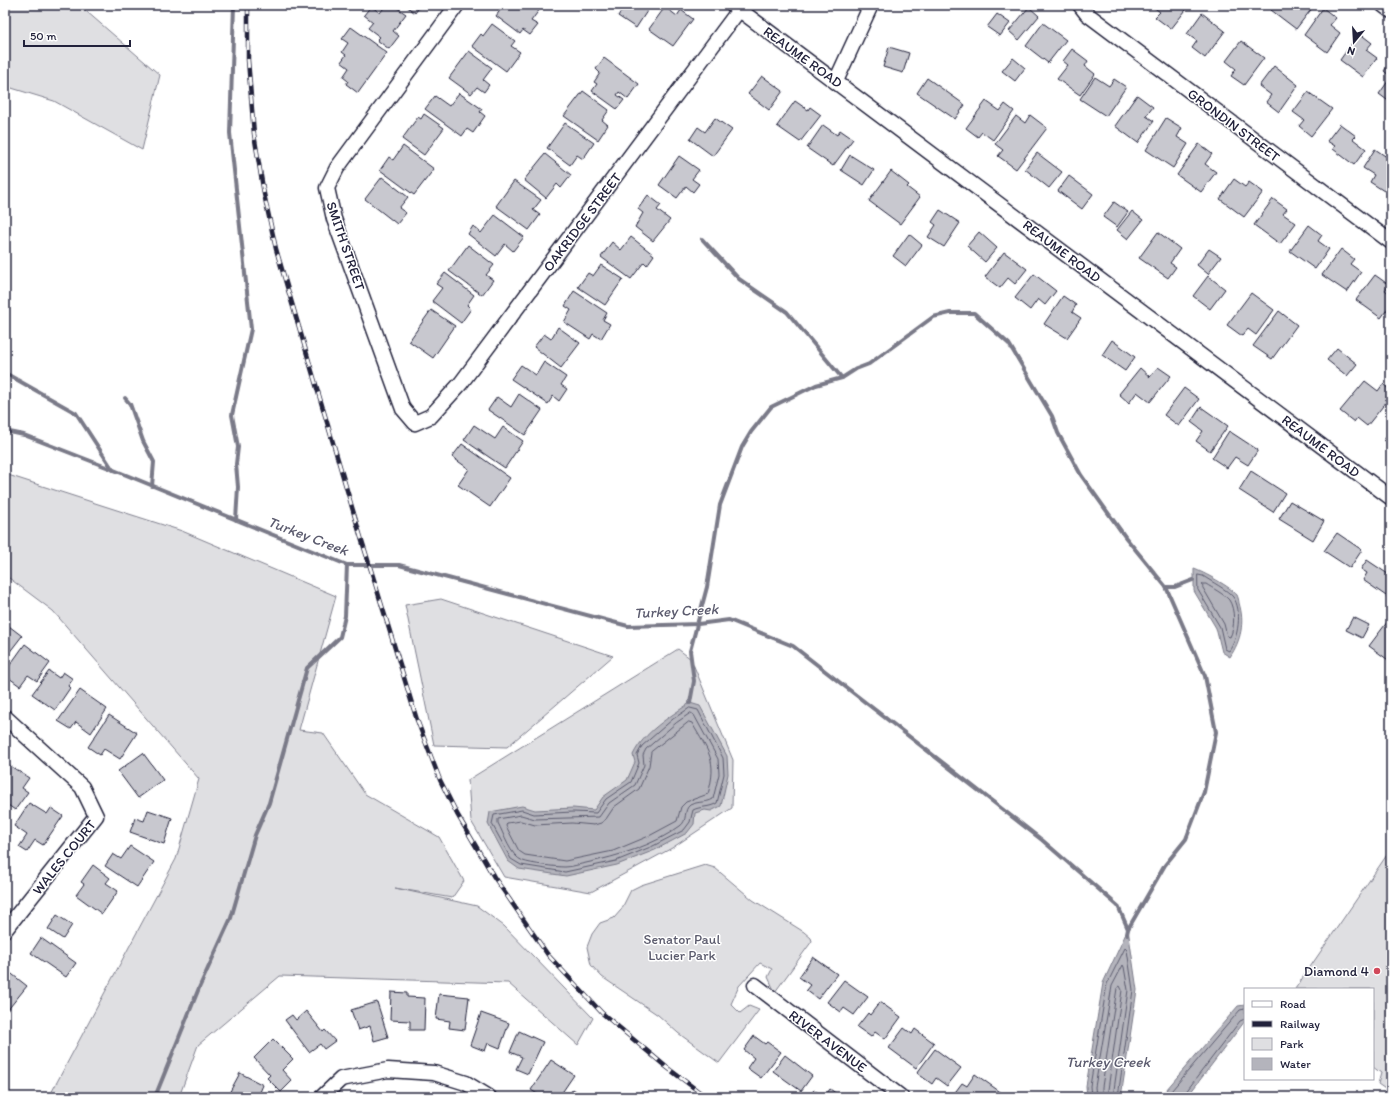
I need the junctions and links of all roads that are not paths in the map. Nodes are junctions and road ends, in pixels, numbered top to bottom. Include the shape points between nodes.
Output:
1 (457, 5) edge
2 (871, 5) edge
3 (1080, 5) edge
4 (1383, 5) edge
5 (736, 8) edge
6 (1391, 11) edge
7 (836, 81) junction
8 (1391, 242) edge
9 (414, 423) joint
10 (1391, 498) edge
11 (5, 717) edge
12 (5, 930) edge
13 (755, 985) dead end
14 (322, 1097) edge
15 (489, 1097) edge
16 (901, 1097) edge

1 - 9 street, SMITH STREET via 337,168 327,188 334,219 403,409
2 - 7 street
3 - 8 street, GRONDIN STREET via 1087,14
4 - 6 street
5 - 7 street, REAUME ROAD
5 - 9 street, OAKRIDGE STREET via 461,383 432,416
7 - 10 street, REAUME ROAD
11 - 12 street, WALES COURT via 82,787 96,816
13 - 16 street, RIVER AVENUE
14 - 15 street via 341,1079 388,1070 434,1072 466,1083

